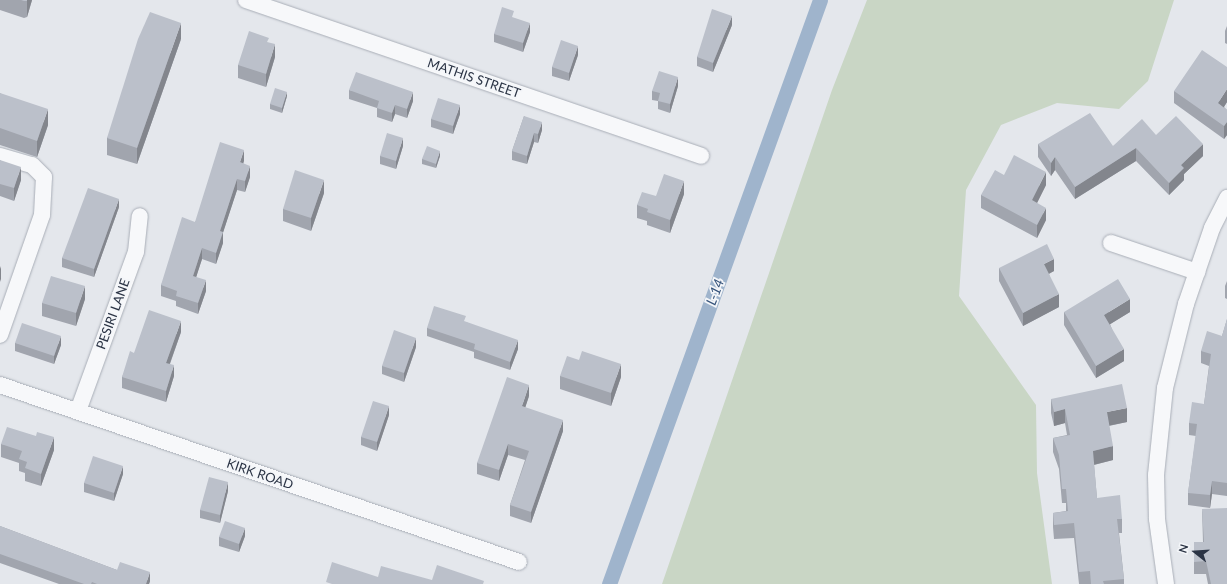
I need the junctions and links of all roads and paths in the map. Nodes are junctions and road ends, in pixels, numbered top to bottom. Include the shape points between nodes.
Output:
1 (246, 0) edge
2 (0, 156) edge
3 (701, 156) dead end
4 (1227, 198) edge
5 (140, 216) dead end
6 (1110, 243) dead end
7 (1197, 272) junction
8 (0, 335) edge
9 (0, 385) edge
10 (78, 411) junction
11 (519, 562) dead end
12 (1166, 584) edge

1 - 3 street, MATHIS STREET
2 - 8 street via 32,166 44,177 42,216
4 - 7 street via 1212,228
5 - 10 street, PESIRI LANE via 136,252
6 - 7 street
7 - 12 street via 1174,346 1159,432 1157,519
9 - 10 street, KIRK ROAD
10 - 11 street, KIRK ROAD

